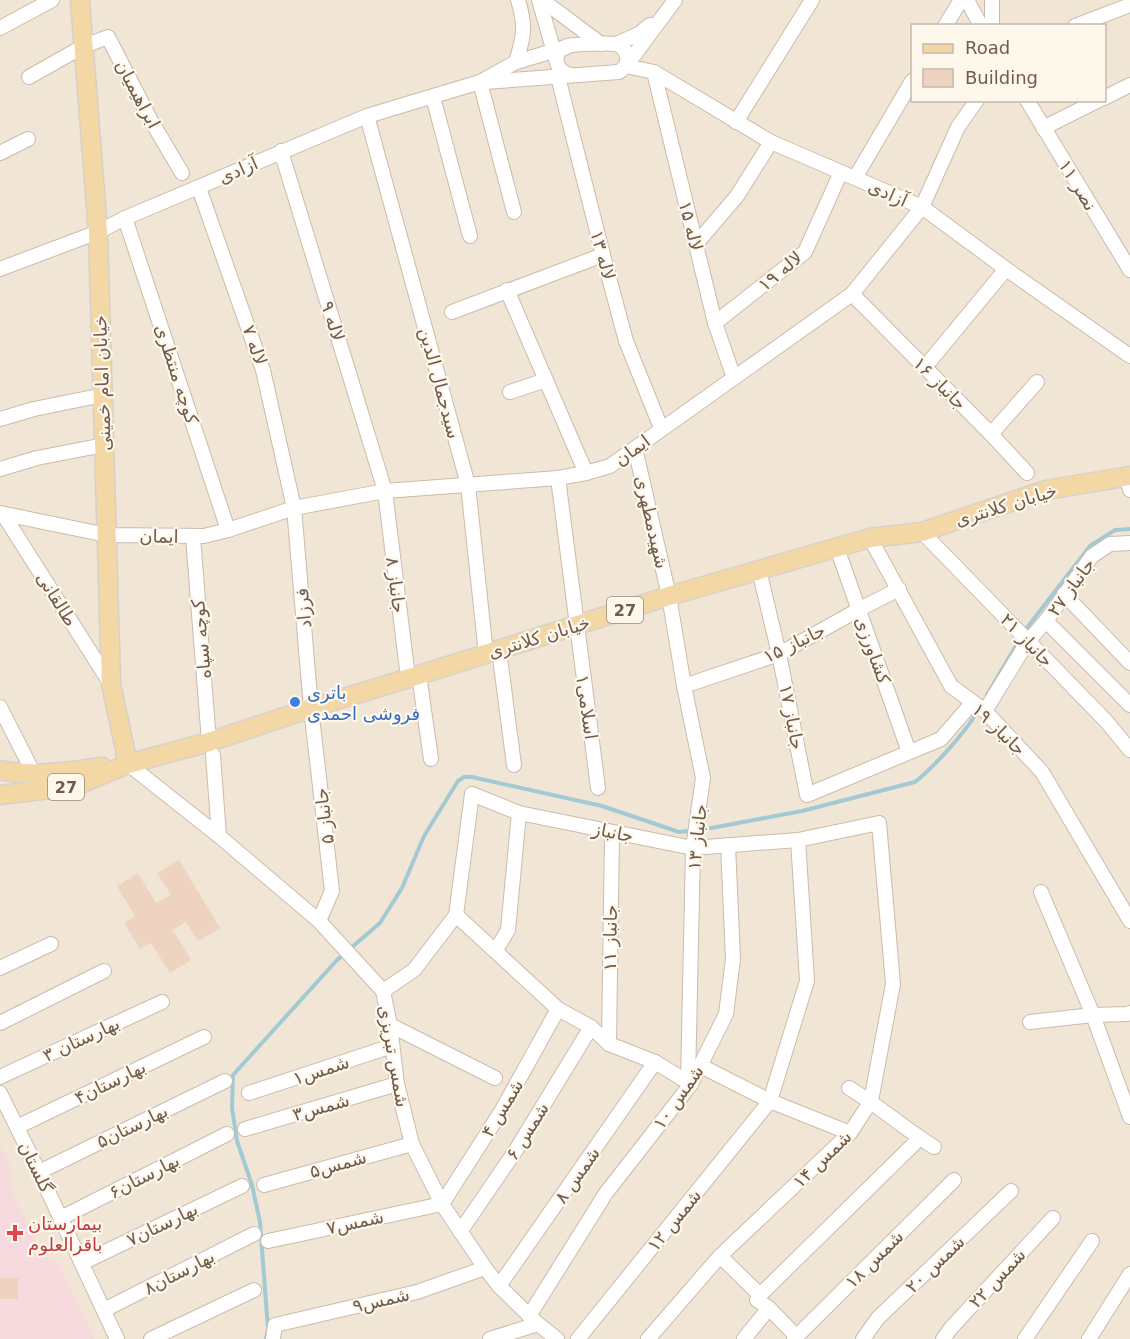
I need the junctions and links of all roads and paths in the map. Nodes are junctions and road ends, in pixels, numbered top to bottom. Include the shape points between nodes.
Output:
1 (52, 0) edge
2 (80, 0) edge
3 (518, 0) edge
4 (540, 0) edge
5 (812, 0) edge
6 (961, 0) edge
7 (967, 0) edge
8 (992, 0) edge
9 (671, 5) edge
10 (1130, 5) edge
11 (946, 24) edge
12 (980, 24) edge
13 (992, 24) edge
14 (1080, 24) edge
15 (0, 28) edge
16 (601, 44) junction
17 (616, 44) junction
18 (84, 46) junction
19 (559, 53) junction
20 (516, 62) junction
21 (626, 66) junction
22 (654, 72) junction
23 (573, 75) junction
24 (29, 77) dead end
25 (558, 77) junction
26 (480, 82) junction
27 (911, 83) edge
28 (1130, 86) edge
29 (433, 97) junction
30 (1106, 97) edge
31 (976, 102) edge
32 (1028, 102) edge
33 (1095, 102) edge
34 (367, 116) junction
35 (736, 122) junction
36 (1043, 128) junction
37 (28, 140) dead end
38 (771, 142) junction
39 (281, 151) junction
40 (0, 153) edge
41 (841, 172) junction
42 (182, 173) dead end
43 (855, 178) junction
44 (199, 188) junction
45 (922, 207) junction
46 (514, 212) dead end
47 (126, 218) junction
48 (98, 232) junction
49 (470, 236) dead end
50 (696, 244) junction
51 (603, 255) junction
52 (0, 269) edge
53 (1006, 269) junction
54 (1130, 270) edge
55 (507, 290) junction
56 (852, 294) junction
57 (452, 312) dead end
58 (715, 323) junction
59 (1130, 356) edge
60 (925, 368) junction
61 (734, 378) junction
62 (546, 380) junction
63 (1037, 382) dead end
64 (510, 392) dead end
65 (103, 395) junction
66 (0, 419) edge
67 (661, 428) junction
68 (991, 434) junction
69 (104, 445) junction
70 (635, 448) junction
71 (0, 469) edge
72 (586, 473) junction
73 (1027, 473) dead end
74 (558, 478) junction
75 (1129, 480) edge
76 (468, 485) junction
77 (385, 491) junction
78 (294, 508) junction
79 (2, 513) edge
80 (228, 530) junction
81 (922, 532) junction
82 (107, 535) junction
83 (193, 537) junction
84 (870, 538) junction
85 (1130, 543) edge
86 (837, 548) junction
87 (759, 570) junction
88 (899, 589) junction
89 (1064, 594) junction
90 (669, 596) junction
91 (858, 610) junction
92 (1046, 621) junction
93 (576, 626) junction
94 (1028, 641) junction
95 (493, 652) junction
96 (779, 654) junction
97 (1130, 663) edge
98 (414, 677) junction
99 (111, 684) junction
100 (684, 686) junction
101 (972, 703) junction
102 (1130, 705) edge
103 (0, 706) edge
104 (311, 708) junction
105 (985, 711) junction
106 (211, 748) junction
107 (1130, 750) edge
108 (909, 752) junction
109 (431, 759) dead end
110 (128, 764) junction
111 (514, 765) dead end
112 (0, 770) edge
113 (34, 774) junction
114 (598, 788) dead end
115 (0, 795) edge
116 (519, 813) junction
117 (879, 823) joint
118 (612, 832) junction
119 (219, 836) junction
120 (798, 840) junction
121 (728, 845) junction
122 (693, 848) junction
123 (1041, 892) dead end
124 (456, 915) junction
125 (319, 921) junction
126 (1130, 921) edge
127 (51, 944) dead end
128 (496, 950) junction
129 (0, 968) edge
130 (104, 971) dead end
131 (383, 991) junction
132 (162, 1002) dead end
133 (558, 1009) junction
134 (1130, 1013) edge
135 (1093, 1016) junction
136 (1030, 1022) dead end
137 (0, 1023) edge
138 (390, 1025) junction
139 (591, 1027) junction
140 (204, 1037) dead end
141 (609, 1044) junction
142 (392, 1046) junction
143 (655, 1062) junction
144 (702, 1066) junction
145 (0, 1077) edge
146 (495, 1078) dead end
147 (225, 1081) dead end
148 (690, 1083) junction
149 (397, 1084) junction
150 (849, 1088) dead end
151 (0, 1093) edge
152 (249, 1093) dead end
153 (770, 1101) junction
154 (871, 1101) junction
155 (1130, 1117) edge
156 (17, 1126) junction
157 (245, 1129) dead end
158 (227, 1134) dead end
159 (850, 1134) junction
160 (920, 1138) junction
161 (412, 1144) junction
162 (934, 1147) dead end
163 (39, 1172) junction
164 (954, 1180) dead end
165 (242, 1185) dead end
166 (264, 1185) dead end
167 (1011, 1191) dead end
168 (442, 1204) junction
169 (61, 1218) junction
170 (1053, 1218) dead end
171 (460, 1232) junction
172 (254, 1234) dead end
173 (268, 1241) dead end
174 (1092, 1241) dead end
175 (720, 1256) junction
176 (82, 1263) junction
177 (485, 1268) junction
178 (1130, 1274) edge
179 (499, 1286) junction
180 (254, 1290) dead end
181 (762, 1301) junction
182 (104, 1310) junction
183 (534, 1320) junction
184 (796, 1338) edge
185 (117, 1339) edge
186 (151, 1339) edge
187 (273, 1339) edge
188 (490, 1339) edge
189 (557, 1339) edge
190 (578, 1339) edge
191 (648, 1339) edge
192 (744, 1339) edge
193 (863, 1339) edge
194 (943, 1339) edge
195 (1026, 1339) edge
196 (1089, 1339) edge

1 - 15 street
2 - 18 main road, خیابان امام خمینی
3 - 20 street via 524,18 523,41
4 - 16 street
4 - 19 street
5 - 35 street
6 - 11 street
7 - 12 street
8 - 13 street
9 - 17 street via 639,34
9 - 21 street
10 - 14 street
16 - 17 street, آزادی
16 - 19 street, آزادی
17 - 21 street via 627,52
18 - 24 street
18 - 42 street, ابراهیمیان via 108,36
18 - 48 main road, خیابان امام خمینی
19 - 20 street, آزادی
19 - 23 street via 560,71
20 - 26 street, آزادی
21 - 22 street, آزادی
21 - 23 street, آزادی via 614,73
22 - 35 street, آزادی
22 - 50 street, لاله ۱۵
23 - 25 street, آزادی
25 - 26 street, آزادی
25 - 51 street, لاله ۱۳
26 - 29 street, آزادی
26 - 46 street
27 - 43 street
28 - 30 street
29 - 34 street, آزادی
29 - 49 street
31 - 45 street, ایمان via 958,127
32 - 36 street, نصر ۱۱
33 - 36 street
34 - 39 street, آزادی
34 - 76 street, سیدجمال الدین
35 - 38 street, آزادی
36 - 54 street, نصر ۱۱
37 - 40 street
38 - 41 street, آزادی
38 - 50 street via 737,196
39 - 44 street, آزادی
39 - 77 street, لاله ۹
41 - 43 street, آزادی
41 - 58 street, لاله ۱۹ via 805,252
43 - 45 street, آزادی
44 - 47 street, آزادی
44 - 78 street, لاله ۷ via 263,370
45 - 53 street, آزادی
45 - 56 street, ایمان
47 - 48 street, آزادی
47 - 80 street, کوچه منتظری
48 - 52 street, آزادی
48 - 65 main road, خیابان امام خمینی
50 - 58 street, لاله ۱۵
51 - 55 street
51 - 67 street, لاله ۱۳ via 626,341
53 - 59 street, آزادی
53 - 60 street
55 - 57 street
55 - 62 street
56 - 60 street, جانباز ۱۶
56 - 61 street, ایمان
58 - 61 street, لاله ۱۵
60 - 68 street, جانباز ۱۶
61 - 67 street, ایمان
62 - 64 street
62 - 72 street
63 - 68 street
65 - 66 street
65 - 69 main road, خیابان امام خمینی
67 - 70 street, ایمان
68 - 73 street, جانباز ۱۶
69 - 71 street
69 - 82 main road, خیابان امام خمینی
70 - 72 street, ایمان via 610,466
70 - 90 street, شهیدمطهری
72 - 74 street, ایمان
74 - 76 street, ایمان
74 - 93 street, اسلامی۱
75 - 81 main road, خیابان کلانتری / 27 via 1046,490
76 - 77 street, ایمان
76 - 95 street, سیدجمال الدین
77 - 78 street, ایمان
77 - 98 street, جانباز ۸
78 - 80 street, ایمان
78 - 104 street, فرزاد
79 - 82 street, ایمان
79 - 99 street, طالقانی
80 - 83 street, ایمان
81 - 84 main road, خیابان کلانتری / 27
81 - 94 street, جانباز ۲۱
82 - 83 street, ایمان
82 - 99 main road, خیابان امام خمینی
83 - 106 street, کوچه سپاه
84 - 86 main road, خیابان کلانتری / 27
84 - 88 street, جانباز ۱۹
85 - 89 street, جانباز ۲۷ via 1110,544 1092,556
86 - 87 main road, خیابان کلانتری / 27
86 - 91 street, کشاورزی
87 - 90 main road, خیابان کلانتری / 27
87 - 96 street, جانباز ۱۷
88 - 91 street, جانباز ۱۵
88 - 101 street, جانباز ۱۹ via 951,686
89 - 92 street, جانباز ۲۷
89 - 97 street
90 - 93 main road, خیابان کلانتری / 27
90 - 100 street, جانباز ۱۳
91 - 96 street, جانباز ۱۵
91 - 108 street, کشاورزی
92 - 94 street, جانباز ۲۷
92 - 102 street
93 - 95 main road, خیابان کلانتری / 27
93 - 114 street, اسلامی۱
94 - 105 street, جانباز ۲۷
94 - 107 street, جانباز ۲۱
95 - 98 main road, خیابان کلانتری / 27
95 - 111 street, سیدجمال الدین
96 - 100 street, جانباز ۱۵
96 - 108 street, جانباز ۱۷ via 807,795
98 - 104 main road, خیابان کلانتری / 27
98 - 109 street, جانباز ۸
99 - 110 main road, خیابان امام خمینی
100 - 122 street, جانباز ۱۳ via 704,778
101 - 105 street, جانباز ۱۹
101 - 108 street via 941,739
103 - 113 street
104 - 106 main road, خیابان کلانتری / 27
104 - 125 street, جانباز ۵ via 332,891
105 - 126 street, جانباز ۱۹ via 1042,772
106 - 110 main road, خیابان کلانتری / 27
106 - 119 street, کوچه سپاه
110 - 113 main road, خیابان کلانتری / 27
110 - 115 main road, خیابان کلانتری / 27 via 75,786
110 - 119 street, شمس تبریزی
112 - 113 main road, خیابان کلانتری / 27
116 - 118 street, جانباز
116 - 124 street, جانباز via 472,794
116 - 128 street via 508,930
117 - 120 street, جانباز
117 - 154 street, شمس ۱۴ via 893,984
118 - 122 street, جانباز
118 - 141 street, جانباز ۱۱
119 - 125 street, شمس تبریزی
120 - 121 street, جانباز
120 - 153 street via 807,981
121 - 122 street, جانباز
121 - 144 street, شمس ۱۰ via 733,959 726,1014
122 - 148 street, جانباز ۱۳
123 - 135 street
124 - 128 street
124 - 131 street via 414,970
125 - 131 street, شمس تبریزی
127 - 129 street
128 - 133 street
130 - 137 street
131 - 138 street, شمس تبریزی
132 - 145 street, بهارستان ۳
133 - 139 street
133 - 168 street, شمس ۴ via 502,1110
134 - 135 street
135 - 136 street
135 - 155 street
138 - 142 street, شمس تبریزی
138 - 146 street
139 - 141 street
139 - 171 street, شمس ۶
140 - 156 street, بهارستان۴
141 - 143 street
142 - 149 street, شمس تبریزی
142 - 152 street, شمس۱
143 - 148 street
143 - 179 street, شمس ۸
144 - 148 street, شمس ۱۰
144 - 153 street
147 - 163 street, بهارستان۵
148 - 183 street, شمس ۱۰ via 606,1193
149 - 157 street, شمس۳
149 - 161 street, شمس تبریزی
150 - 154 street
151 - 156 street, گلستان
153 - 159 street
153 - 190 street, شمس ۱۲
154 - 159 street, شمس ۱۴
154 - 160 street
156 - 163 street, گلستان
158 - 169 street, بهارستان۶
159 - 175 street, شمس ۱۴
160 - 162 street
160 - 181 street
161 - 166 street, شمس۵
161 - 168 street, شمس تبریزی
163 - 169 street, گلستان
164 - 184 street, شمس ۱۸
165 - 176 street, بهارستان۷
167 - 193 street, شمس ۲۰ via 878,1318
168 - 171 street, شمس تبریزی
168 - 173 street, شمس۷
169 - 176 street, گلستان
170 - 194 street, شمس ۲۲
171 - 177 street, شمس تبریزی
172 - 182 street, بهارستان۸
174 - 195 street
175 - 181 street
175 - 191 street, شمس ۱۴
176 - 182 street, گلستان
177 - 179 street, شمس تبریزی
177 - 187 street, شمس۹ via 417,1292 275,1325
178 - 196 street
179 - 183 street, شمس تبریزی
180 - 186 street
181 - 184 street
181 - 192 street
182 - 185 street, گلستان
183 - 188 street
183 - 189 street, شمس تبریزی

